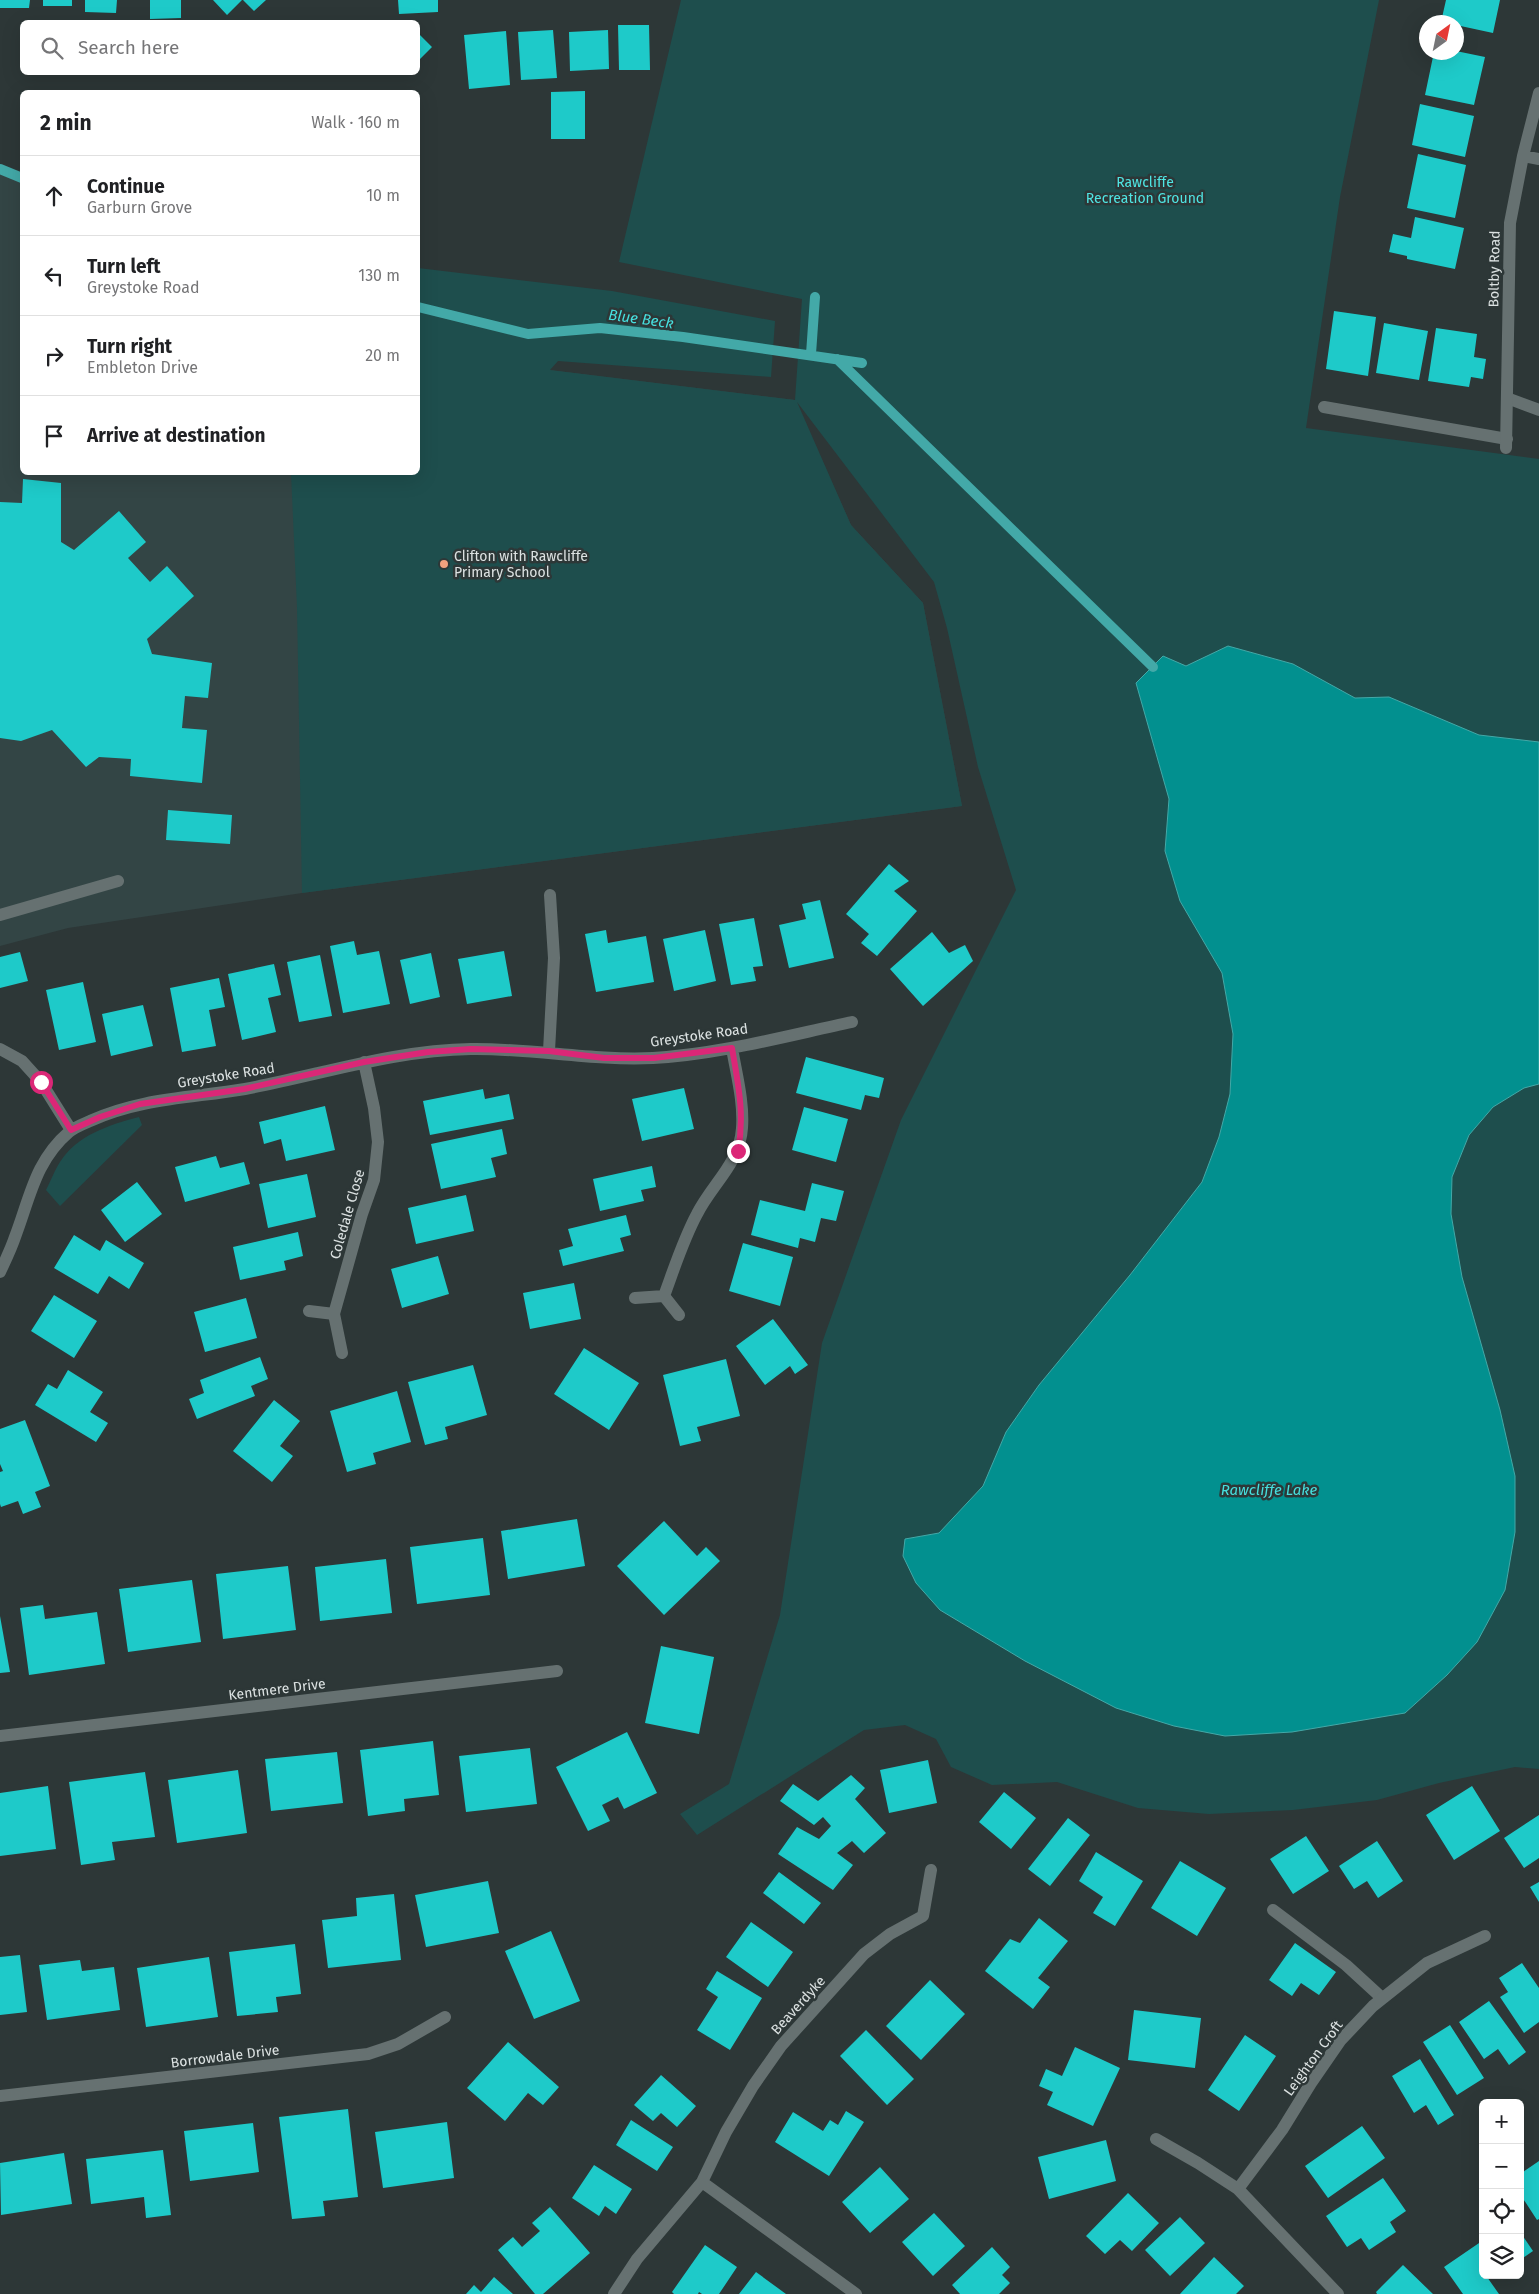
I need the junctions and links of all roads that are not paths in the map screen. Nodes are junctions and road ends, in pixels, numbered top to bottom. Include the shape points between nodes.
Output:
1 (1539, 93) edge
2 (1523, 156) junction
3 (1539, 159) edge
4 (1507, 398) junction
5 (1324, 407) dead end
6 (1539, 410) edge
7 (118, 881) dead end
8 (550, 895) dead end
9 (0, 915) edge
10 (852, 1022) dead end
11 (732, 1048) junction
12 (0, 1049) edge
13 (549, 1051) junction
14 (364, 1062) junction
15 (71, 1130) junction
16 (0, 1272) edge
17 (664, 1296) junction
18 (635, 1298) dead end
19 (309, 1311) dead end
20 (334, 1314) junction
21 (679, 1315) dead end
22 (342, 1353) dead end
23 (557, 1671) dead end
24 (0, 1736) edge
25 (931, 1870) dead end
26 (1273, 1910) dead end
27 (1485, 1936) dead end
28 (1382, 1998) junction
29 (445, 2017) dead end
30 (0, 2096) edge
31 (1156, 2139) dead end
32 (702, 2182) junction
33 (1238, 2190) junction
34 (614, 2294) edge
35 (856, 2294) edge
36 (1338, 2294) edge

1 - 2 street, Boltby Road
2 - 3 street
2 - 4 street, Boltby Road via 1510,223
4 - 5 street, Boltby Road via 1507,443
4 - 6 street
7 - 9 street
8 - 13 street via 554,958
10 - 11 street, Greystoke Road
11 - 13 street, Greystoke Road via 654,1058 604,1058
11 - 17 street via 742,1110 738,1151 695,1216
12 - 15 street via 22,1061 41,1082
13 - 14 street, Greystoke Road via 471,1049
14 - 15 street, Greystoke Road via 244,1089 140,1104
14 - 20 street, Coledale Close via 378,1142 374,1180
15 - 16 street, Greystoke Road via 52,1149 39,1172
17 - 18 street
17 - 21 street
19 - 20 street
20 - 22 street, Coledale Close
23 - 24 street, Kentmere Drive
25 - 32 street, Beaverdyke via 923,1916 890,1934 864,1954 781,2046 726,2132
26 - 28 street via 1346,1964
27 - 28 street, Leighton Croft via 1427,1963
28 - 33 street, Leighton Croft via 1340,2042
29 - 30 street, Borrowdale Drive via 398,2044 368,2054
31 - 33 street
32 - 34 street, Beaverdyke via 638,2259
32 - 35 street
33 - 36 street

